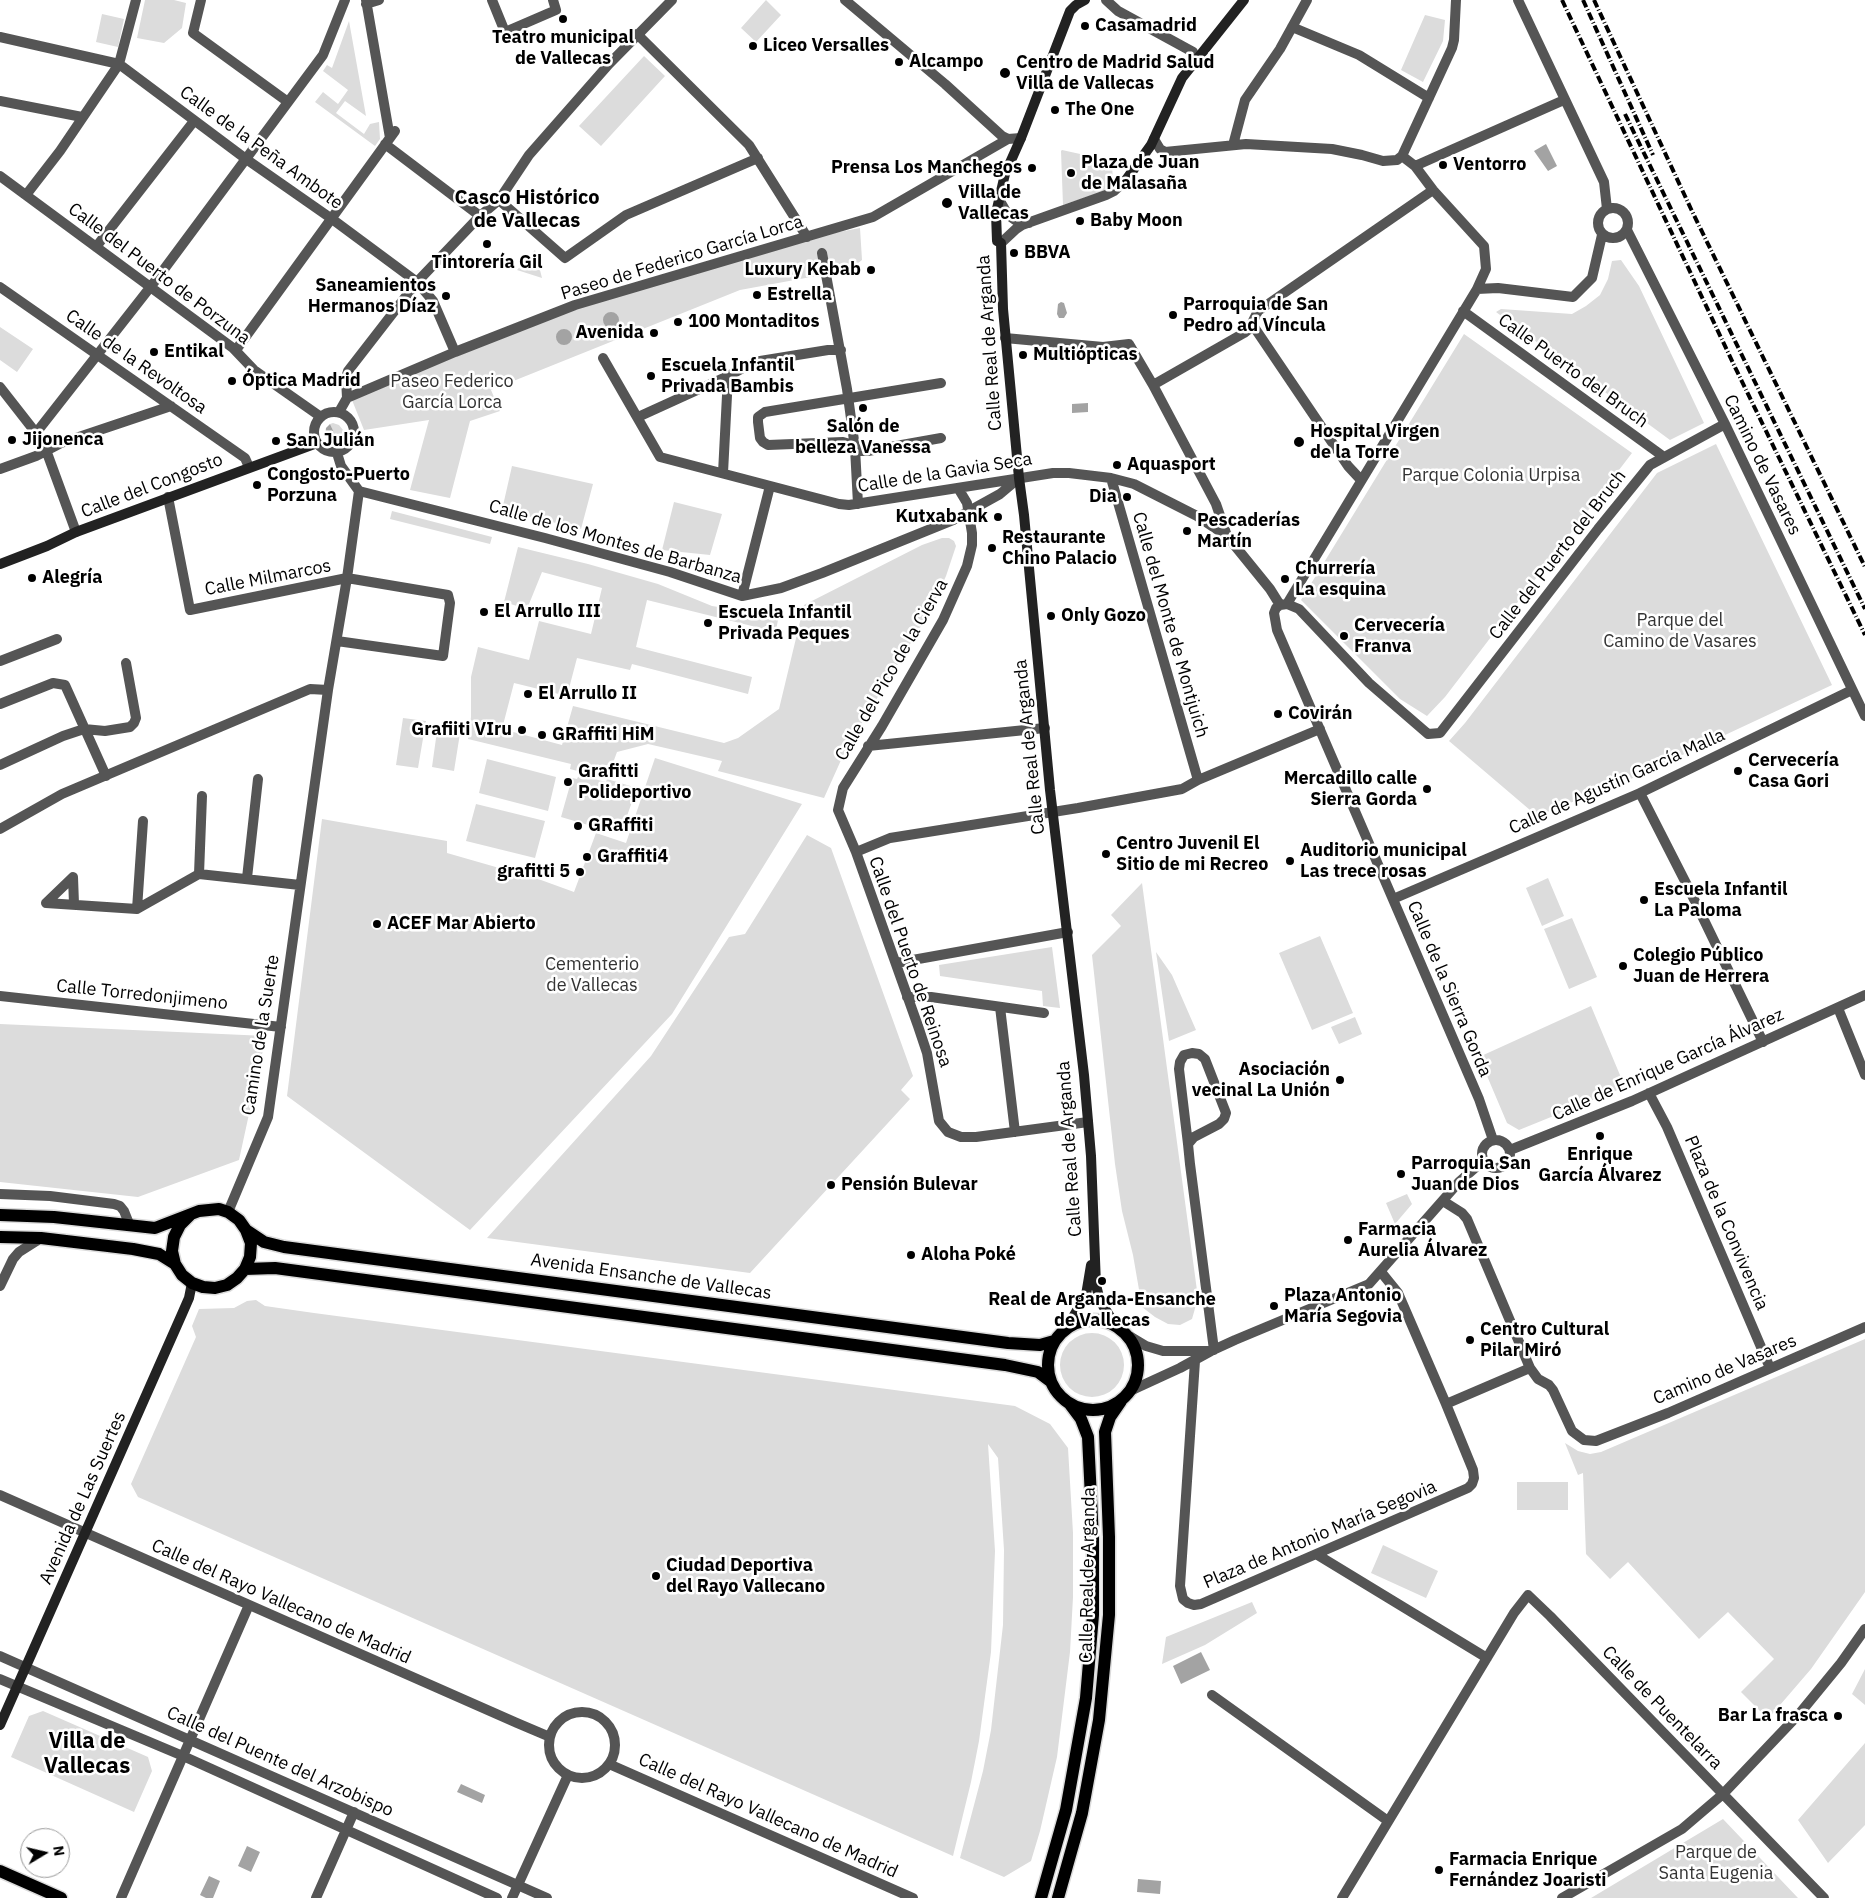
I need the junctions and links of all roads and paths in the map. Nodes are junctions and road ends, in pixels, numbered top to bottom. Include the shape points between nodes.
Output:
1 (136, 0) edge
2 (201, 0) edge
3 (345, 0) edge
4 (379, 0) edge
5 (492, 0) edge
6 (672, 0) edge
7 (845, 0) edge
8 (1106, 0) edge
9 (1244, 0) edge
10 (1307, 0) edge
11 (1456, 0) edge
12 (1518, 0) edge
13 (366, 2) edge
14 (1078, 2) edge
15 (554, 5) edge
16 (1292, 27) junction
17 (638, 34) junction
18 (0, 37) edge
19 (1195, 60) junction
20 (119, 64) junction
21 (1429, 98) junction
22 (1564, 100) junction
23 (0, 101) edge
24 (288, 102) junction
25 (82, 117) junction
26 (194, 121) junction
27 (390, 138) junction
28 (1021, 138) junction
29 (1008, 139) junction
30 (1154, 139) junction
31 (1233, 144) junction
32 (758, 158) junction
33 (1400, 158) junction
34 (246, 159) junction
35 (1415, 166) junction
36 (0, 176) edge
37 (1433, 190) junction
38 (26, 195) junction
39 (499, 200) junction
40 (1000, 201) junction
41 (1607, 209) junction
42 (480, 216) junction
43 (332, 219) junction
44 (1030, 223) junction
45 (1627, 230) junction
46 (1602, 235) junction
47 (807, 237) junction
48 (1000, 243) junction
49 (96, 247) junction
50 (822, 253) dead end
51 (417, 282) junction
52 (0, 287) edge
53 (150, 288) junction
54 (1478, 289) junction
55 (1464, 311) junction
56 (1252, 324) junction
57 (1005, 338) junction
58 (236, 350) junction
59 (841, 350) junction
60 (455, 352) junction
61 (98, 354) junction
62 (603, 358) dead end
63 (728, 376) junction
64 (941, 383) dead end
65 (1153, 385) junction
66 (0, 388) edge
67 (347, 398) junction
68 (849, 398) junction
69 (171, 406) junction
70 (339, 412) junction
71 (320, 417) junction
72 (638, 417) junction
73 (1725, 424) junction
74 (36, 433) junction
75 (941, 438) dead end
76 (316, 443) junction
77 (855, 448) junction
78 (46, 450) junction
79 (337, 453) junction
80 (1664, 458) junction
81 (249, 467) junction
82 (0, 469) edge
83 (723, 474) junction
84 (1018, 478) junction
85 (1112, 478) junction
86 (1360, 480) junction
87 (770, 486) junction
88 (958, 488) junction
89 (360, 490) junction
90 (168, 497) junction
91 (858, 504) junction
92 (969, 512) junction
93 (76, 532) junction
94 (1227, 536) junction
95 (0, 564) edge
96 (348, 578) junction
97 (742, 596) junction
98 (1284, 604) junction
99 (56, 639) dead end
100 (337, 641) junction
101 (0, 662) edge
102 (126, 663) dead end
103 (328, 690) junction
104 (1852, 690) junction
105 (0, 704) edge
106 (1865, 716) edge
107 (1045, 728) junction
108 (84, 729) junction
109 (1320, 729) junction
110 (868, 746) junction
111 (0, 765) edge
112 (106, 776) junction
113 (258, 779) dead end
114 (1198, 780) junction
115 (1640, 793) junction
116 (202, 796) dead end
117 (838, 810) joint
118 (1053, 812) junction
119 (142, 821) dead end
120 (0, 829) edge
121 (856, 852) junction
122 (199, 874) junction
123 (247, 878) junction
124 (300, 885) junction
125 (1392, 899) junction
126 (74, 904) dead end
127 (137, 909) junction
128 (1068, 932) junction
129 (896, 963) junction
130 (1865, 995) edge
131 (0, 996) edge
132 (907, 997) junction
133 (1000, 1007) junction
134 (1838, 1008) junction
135 (1044, 1013) dead end
136 (281, 1027) junction
137 (1763, 1042) junction
138 (1865, 1075) edge
139 (1649, 1093) junction
140 (1088, 1122) junction
141 (1015, 1132) junction
142 (1493, 1140) junction
143 (1188, 1144) junction
144 (1510, 1150) junction
145 (1484, 1160) junction
146 (0, 1194) edge
147 (1443, 1201) junction
148 (228, 1212) junction
149 (0, 1215) edge
150 (190, 1215) junction
151 (130, 1226) junction
152 (246, 1230) junction
153 (0, 1237) edge
154 (41, 1238) junction
155 (1094, 1247) junction
156 (175, 1264) junction
157 (245, 1269) junction
158 (1381, 1272) junction
159 (192, 1283) junction
160 (0, 1286) edge
161 (1114, 1323) junction
162 (1865, 1327) edge
163 (1066, 1329) junction
164 (1131, 1337) junction
165 (1054, 1341) junction
166 (1213, 1350) junction
167 (1195, 1361) junction
168 (1530, 1368) junction
169 (1770, 1368) junction
170 (1050, 1381) junction
171 (1130, 1391) junction
172 (1121, 1400) junction
173 (1068, 1403) junction
174 (1446, 1404) junction
175 (0, 1495) edge
176 (86, 1533) junction
177 (1316, 1554) junction
178 (249, 1605) junction
179 (1865, 1629) edge
180 (0, 1656) edge
181 (1487, 1658) junction
182 (26, 1668) junction
183 (0, 1679) edge
184 (18, 1687) junction
185 (1212, 1695) dead end
186 (0, 1726) edge
187 (550, 1737) junction
188 (190, 1740) junction
189 (184, 1756) junction
190 (610, 1764) junction
191 (568, 1776) junction
192 (1723, 1794) junction
193 (354, 1812) junction
194 (1388, 1821) junction
195 (346, 1830) junction
196 (0, 1871) edge
197 (518, 1886) junction
198 (909, 1897) edge
199 (61, 1898) edge
200 (121, 1898) edge
201 (316, 1898) edge
202 (497, 1898) edge
203 (512, 1898) edge
204 (547, 1898) edge
205 (1041, 1898) edge
206 (1058, 1898) edge
207 (1342, 1898) edge
208 (1562, 1898) edge
209 (1824, 1898) edge

1 - 20 street
2 - 24 street via 193,33
3 - 24 street via 323,55
4 - 13 street
5 - 15 street via 505,32
6 - 17 street
7 - 29 street
8 - 19 street via 1118,11 1193,52
9 - 19 street
10 - 16 street
11 - 21 street via 1452,48
12 - 22 street
13 - 27 street
14 - 28 street, Calle Real de Arganda via 1070,11
16 - 21 street via 1359,55
16 - 31 street via 1245,100
17 - 32 street via 749,145
17 - 39 street via 529,155
18 - 20 street, Calle de la Peña Ambote
19 - 30 street via 1182,78
20 - 25 street
20 - 26 street, Calle de la Peña Ambote
21 - 33 street
22 - 35 street
22 - 41 street via 1604,182
23 - 25 street
24 - 34 street
25 - 38 street
26 - 34 street, Calle de la Peña Ambote
26 - 49 street
27 - 42 street
27 - 43 street
28 - 29 street, Paseo de Federico García Lorca
28 - 40 street, Calle Real de Arganda via 1005,174
29 - 47 street, Paseo de Federico García Lorca via 888,210
30 - 31 street via 1160,149 1170,153
30 - 44 street via 1126,180 1114,191
31 - 33 street via 1332,149 1383,161
32 - 39 street via 626,215 565,258
32 - 47 street
33 - 35 street
34 - 43 street, Calle de la Peña Ambote
34 - 53 street
35 - 37 street
36 - 38 street, Calle del Puerto de Porzuna
37 - 54 street via 1484,246 1486,269
37 - 56 street via 1258,311
38 - 49 street, Calle del Puerto de Porzuna
39 - 42 street
40 - 44 street via 1008,215
40 - 48 street, Calle Real de Arganda via 996,213 997,241
41 - 45 street via 1618,209 1626,215
41 - 46 street via 1598,220
42 - 51 street
43 - 51 street, Calle de la Peña Ambote
43 - 58 street
44 - 48 street via 1016,228
45 - 46 street via 1616,239
45 - 73 street, Camino de Vasares
46 - 54 street via 1592,278 1573,297 1498,288
47 - 60 street, Paseo de Federico García Lorca via 575,305
48 - 57 street, Calle Real de Arganda
49 - 53 street, Calle del Puerto de Porzuna
50 - 59 street
51 - 60 street, Calle de la Peña Ambote via 433,301
51 - 67 street via 348,372
52 - 61 street, Calle de la Revoltosa
53 - 58 street, Calle del Puerto de Porzuna
53 - 61 street
54 - 55 street
55 - 80 street, Calle Puerto del Bruch
55 - 86 street
56 - 65 street via 1244,334
56 - 86 street
57 - 65 street via 1103,348 1129,344
57 - 84 street, Calle Real de Arganda
58 - 71 street, Calle del Puerto de Porzuna via 254,370
59 - 63 street via 754,362
59 - 68 street
60 - 67 street, Paseo de Federico García Lorca
61 - 69 street, Calle de la Revoltosa
61 - 74 street
62 - 72 street
63 - 72 street
63 - 83 street
64 - 68 street
65 - 94 street via 1216,504
66 - 74 street
67 - 70 street
68 - 77 street
68 - 77 street via 765,412 758,422 760,438 768,445 843,442
69 - 78 street
69 - 81 street, Calle de la Revoltosa via 245,458
70 - 71 street
70 - 79 street via 351,420 355,432 350,446
71 - 76 street via 314,430
72 - 83 street, Calle de la Gavia Seca via 660,457
73 - 80 street, Calle del Puerto del Bruch
73 - 104 street, Camino de Vasares
74 - 78 street
75 - 77 street via 868,451
76 - 79 street via 322,449
76 - 81 street, Calle del Congosto
77 - 91 street
78 - 82 street
78 - 93 street
79 - 89 street via 341,466
80 - 98 street, Calle del Puerto del Bruch via 1650,465 1440,733 1428,734 1369,683 1299,610
81 - 90 street, Calle del Congosto
83 - 87 street, Calle de la Gavia Seca
84 - 85 street, Calle de la Gavia Seca via 1054,473
84 - 88 street, Calle de la Gavia Seca
84 - 92 street, Calle de los Montes de Barbanza
84 - 107 street, Calle Real de Arganda via 1024,510
85 - 94 street, Calle de la Gavia Seca via 1134,484 1197,516
85 - 114 street, Calle del Monte de Montjuich
86 - 98 street
87 - 91 street, Calle de la Gavia Seca via 839,504
87 - 97 street
88 - 91 street, Calle de la Gavia Seca
88 - 92 street, Calle del Pico de la Cierva
89 - 96 street, Camino de la Suerte
89 - 97 street, Calle de los Montes de Barbanza via 676,574
90 - 93 street, Calle del Congosto
90 - 96 street, Calle Milmarcos via 190,610
92 - 97 street, Calle de los Montes de Barbanza via 822,573 770,592
92 - 110 street, Calle del Pico de la Cierva via 972,546 958,590
93 - 95 street, Calle del Congosto
94 - 98 street
96 - 100 street, Camino de la Suerte
96 - 100 street via 448,595 450,603 443,656
98 - 109 street, Calle de la Sierra Gorda via 1274,613 1277,630
99 - 101 street
100 - 103 street, Camino de la Suerte
102 - 108 street via 135,711 134,723 120,730
103 - 112 street via 310,689
103 - 124 street, Camino de la Suerte
104 - 106 street, Camino de Vasares
104 - 115 street, Calle de Agustín García Malla
105 - 108 street via 52,683 65,685
107 - 110 street
107 - 118 street, Calle Real de Arganda
108 - 111 street
108 - 112 street
109 - 114 street
109 - 125 street, Calle de la Sierra Gorda
110 - 117 street, Calle del Pico de la Cierva via 843,788
112 - 120 street via 62,794
113 - 123 street
114 - 118 street via 1163,794
115 - 125 street, Calle de Agustín García Malla
115 - 137 street
116 - 122 street
117 - 121 street, Calle del Puerto de Reinosa
118 - 121 street via 890,838
118 - 128 street, Calle Real de Arganda
119 - 127 street
121 - 129 street, Calle del Puerto de Reinosa
122 - 123 street
122 - 127 street
123 - 124 street
124 - 136 street, Camino de la Suerte
125 - 142 street, Calle de la Sierra Gorda via 1479,1099
126 - 127 street
128 - 129 street
128 - 140 street, Calle Real de Arganda
129 - 132 street, Calle del Puerto de Reinosa
130 - 134 street, Calle de Enrique García Álvarez
131 - 136 street, Calle Torredonjimeno
132 - 133 street via 931,997
132 - 141 street, Calle del Puerto de Reinosa via 927,1053 940,1120 948,1132 961,1138
133 - 135 street
133 - 141 street
134 - 137 street, Calle de Enrique García Álvarez
134 - 138 street
136 - 148 street, Camino de la Suerte via 268,1117
137 - 139 street, Calle de Enrique García Álvarez
139 - 144 street, Calle de Enrique García Álvarez
139 - 169 street, Plaza de la Convivencia via 1667,1127
140 - 141 street, Calle del Puerto de Reinosa
140 - 155 street, Calle Real de Arganda
142 - 144 street via 1505,1143
142 - 145 street via 1484,1148
143 - 143 street via 1180,1062 1192,1053 1205,1059 1226,1113 1219,1124
143 - 166 street
144 - 145 street via 1509,1159 1503,1166 1490,1166
145 - 147 street
146 - 151 street via 114,1204 124,1211
147 - 158 street
147 - 168 street via 1468,1219
148 - 150 main road via 208,1209
148 - 152 main road, Avenida Ensanche de Vallecas
149 - 151 main road via 54,1217
150 - 151 main road via 154,1228
150 - 156 main road via 174,1237 172,1251
152 - 157 main road via 250,1257
152 - 165 main road, Avenida Ensanche de Vallecas via 269,1244 289,1247 1008,1343 1040,1345
153 - 154 main road
154 - 156 main road via 149,1252
154 - 160 street via 13,1259
155 - 161 street, Calle Real de Arganda via 1098,1293
155 - 163 street, Calle Real de Arganda via 1086,1295
156 - 159 main road
157 - 159 main road via 227,1285 209,1288
157 - 170 main road via 275,1268 1005,1365 1038,1372
158 - 166 street via 1369,1284
158 - 174 street, Plaza de Antonio María Segovia via 1398,1293
159 - 176 street, Avenida de Las Suertes via 189,1298
161 - 163 main road via 1089,1320 1076,1322
161 - 164 main road
162 - 169 street, Camino de Vasares
163 - 165 main road
164 - 166 street via 1164,1351
164 - 171 main road via 1138,1366
165 - 170 main road via 1048,1361
166 - 167 street
167 - 171 street
167 - 177 street, Plaza de Antonio María Segovia via 1180,1586 1183,1600 1201,1604
168 - 169 street, Camino de Vasares via 1553,1390 1572,1431 1584,1440 1596,1441
168 - 174 street
170 - 173 main road
171 - 172 main road
172 - 173 main road via 1098,1410
172 - 206 main road, Calle Real de Arganda via 1105,1432 1109,1615 1098,1726 1082,1813
173 - 205 main road, Calle Real de Arganda via 1081,1420 1088,1437 1093,1615 1086,1698 1066,1810
174 - 177 street, Plaza de Antonio María Segovia via 1473,1470 1472,1484 1463,1491
175 - 176 street, Calle del Rayo Vallecano de Madrid
176 - 178 street, Calle del Rayo Vallecano de Madrid
176 - 182 street, Avenida de Las Suertes
177 - 181 street
178 - 187 street, Calle del Rayo Vallecano de Madrid
178 - 188 street
179 - 192 street via 1800,1713
180 - 182 street, Calle del Puente del Arzobispo
181 - 192 street, Calle de Puentelarra via 1528,1595
181 - 194 street, Calle de Puentelarra
182 - 184 street, Avenida de Las Suertes
182 - 188 street, Calle del Puente del Arzobispo
183 - 184 street, Calle del Puente del Arzobispo
184 - 186 street, Avenida de Las Suertes
184 - 189 street, Calle del Puente del Arzobispo
185 - 194 street
187 - 190 street via 557,1723 566,1716 586,1712 596,1716 604,1721 614,1737 614,1756
187 - 191 street via 549,1752 553,1762
188 - 189 street
188 - 193 street, Calle del Puente del Arzobispo
189 - 195 street, Calle del Puente del Arzobispo
189 - 200 street
190 - 191 street via 595,1776
190 - 198 street, Calle del Rayo Vallecano de Madrid
191 - 197 street
192 - 208 street via 1682,1829
192 - 209 street, Calle de Puentelarra
193 - 195 street
193 - 197 street, Calle del Puente del Arzobispo
194 - 207 street, Calle de Puentelarra
195 - 201 street
195 - 202 street, Calle del Puente del Arzobispo
196 - 199 main road
197 - 203 street
197 - 204 street, Calle del Puente del Arzobispo

